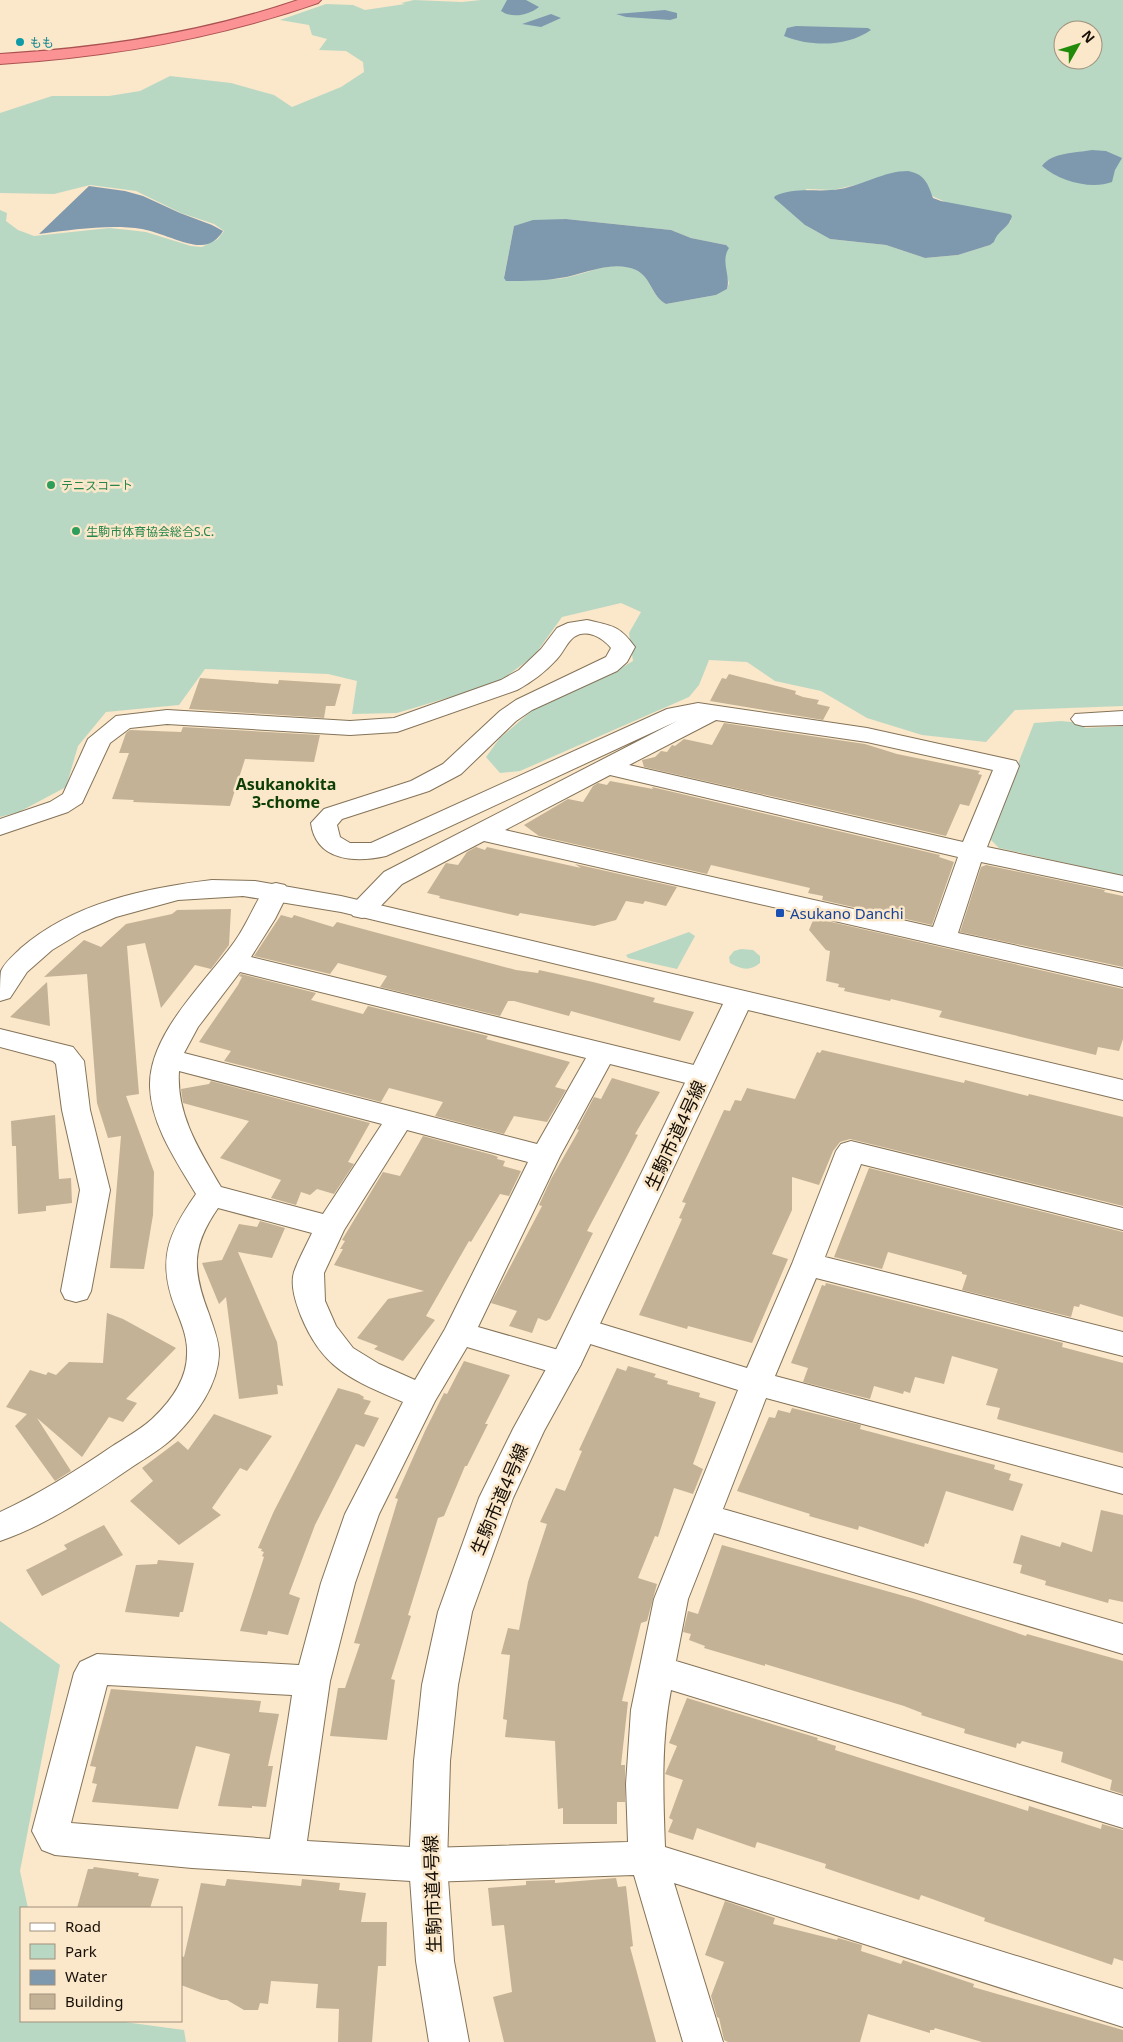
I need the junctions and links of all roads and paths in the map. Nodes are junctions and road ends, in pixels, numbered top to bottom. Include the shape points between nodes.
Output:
1 (313, 0) edge
2 (0, 59) edge
3 (712, 712) junction
4 (1123, 718) edge
5 (1083, 719) dead end
6 (605, 767) junction
7 (0, 827) edge
8 (483, 832) junction
9 (972, 852) junction
10 (1123, 884) edge
11 (276, 891) junction
12 (362, 910) junction
13 (943, 938) junction
14 (234, 962) junction
15 (1123, 978) edge
16 (0, 992) edge
17 (739, 999) junction
18 (0, 1038) edge
19 (602, 1054) junction
20 (169, 1060) junction
21 (702, 1077) junction
22 (1123, 1090) edge
23 (399, 1120) junction
24 (546, 1156) junction
25 (210, 1195) junction
26 (1123, 1219) edge
27 (330, 1227) junction
28 (807, 1264) junction
29 (76, 1292) dead end
30 (582, 1330) junction
31 (459, 1333) junction
32 (1123, 1344) edge
33 (565, 1364) junction
34 (756, 1382) junction
35 (422, 1396) junction
36 (1123, 1481) edge
37 (702, 1516) junction
38 (0, 1527) edge
39 (1123, 1639) edge
40 (656, 1670) junction
41 (312, 1681) junction
42 (1123, 1812) edge
43 (286, 1856) junction
44 (647, 1858) junction
45 (428, 1865) junction
46 (1123, 2008) edge
47 (450, 2042) edge
48 (703, 2042) edge

1 - 2 highway via 248,22 187,37 82,53
3 - 6 street
3 - 7 street via 698,710 667,716 377,850 359,853 330,843 324,834 324,823 333,814 420,786 452,769 524,705 605,668 621,654 623,647 611,633 576,628 565,633 527,675 510,685 397,725 350,728 167,717 124,721 100,739 73,798 59,807
3 - 9 street via 867,735 1007,766
4 - 5 street
6 - 8 street
6 - 9 street
8 - 12 street via 393,878
8 - 13 street
9 - 10 street
9 - 13 street
11 - 12 street
11 - 14 street
11 - 16 street via 214,888 111,908 80,921 20,962
12 - 17 street
13 - 15 street
14 - 19 street
14 - 20 street via 186,1023
17 - 21 street, 生駒市道4号線
17 - 22 street
18 - 29 street via 64,1054 70,1061 76,1110 95,1190
19 - 21 street
19 - 24 street
20 - 23 street
20 - 25 street via 164,1086 171,1116
21 - 30 street, 生駒市道4号線
23 - 24 street
23 - 27 street
24 - 31 street
25 - 27 street
25 - 38 street via 184,1236 180,1260 184,1290 198,1328 203,1355 196,1380 182,1407 161,1430 107,1467
26 - 28 street via 851,1151
27 - 35 street via 309,1273 310,1301 324,1332 342,1356 368,1373
28 - 32 street
28 - 34 street
30 - 33 street, 生駒市道4号線
30 - 34 street
31 - 33 street
31 - 35 street
33 - 45 street, 生駒市道4号線 via 496,1498 455,1612 440,1685 432,1760
34 - 36 street
34 - 37 street
35 - 41 street via 362,1514 338,1582
37 - 39 street
37 - 40 street via 671,1599
40 - 42 street
40 - 44 street via 649,1710 644,1784
41 - 43 street
41 - 43 street via 97,1670 92,1673 50,1831 55,1838
43 - 45 street
44 - 45 street
44 - 46 street
44 - 48 street
45 - 47 street, 生駒市道4号線 via 435,1961

